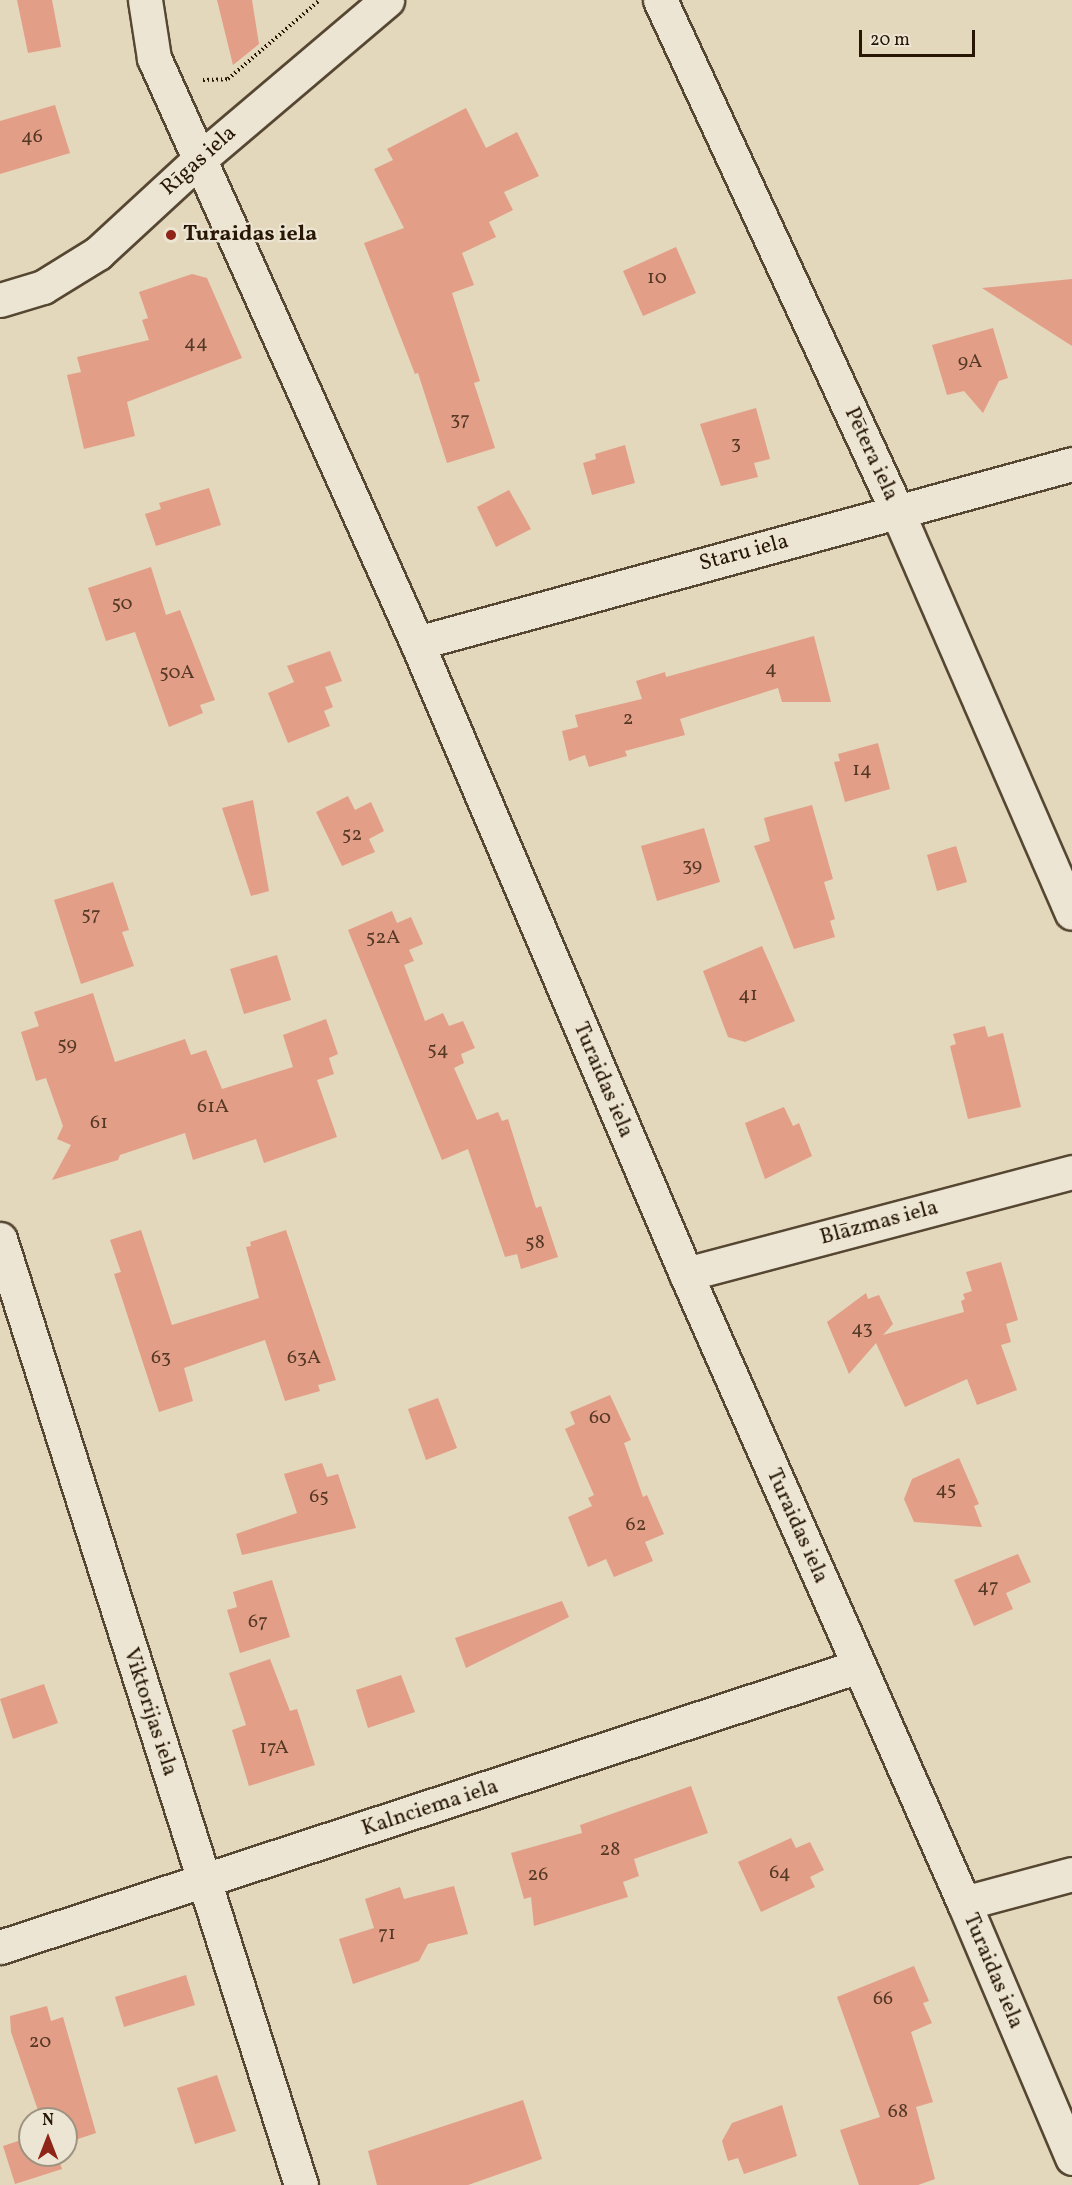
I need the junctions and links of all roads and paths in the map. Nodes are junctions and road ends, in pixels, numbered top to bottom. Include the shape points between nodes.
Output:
1 (145, 0) edge
2 (320, 0) edge
3 (387, 0) edge
4 (660, 0) edge
5 (198, 73) dead end
6 (201, 158) junction
7 (0, 300) edge
8 (1072, 464) edge
9 (897, 511) junction
10 (417, 643) junction
11 (1072, 913) edge
12 (1072, 1172) edge
13 (0, 1239) edge
14 (686, 1274) junction
15 (859, 1666) junction
16 (1072, 1874) edge
17 (205, 1883) junction
18 (964, 1903) junction
19 (0, 1947) edge
20 (1072, 2158) edge
21 (302, 2185) edge

1 - 6 street, Turaidas iela via 154,58
2 - 5 path via 228,79 203,80
3 - 6 street, Rīgas iela
4 - 9 street, Pētera iela
6 - 7 street, Rīgas iela via 98,253 43,287
6 - 10 street, Turaidas iela
8 - 9 street, Staru iela
9 - 10 street, Staru iela
9 - 11 street, Pētera iela
10 - 14 street, Turaidas iela
12 - 14 street, Blāzmas iela
13 - 17 street, Viktorijas iela
14 - 15 street, Turaidas iela
15 - 17 street, Kalnciema iela
15 - 18 street, Turaidas iela
16 - 18 street
17 - 19 street, Kalnciema iela
17 - 21 street, Viktorijas iela
18 - 20 street, Turaidas iela

